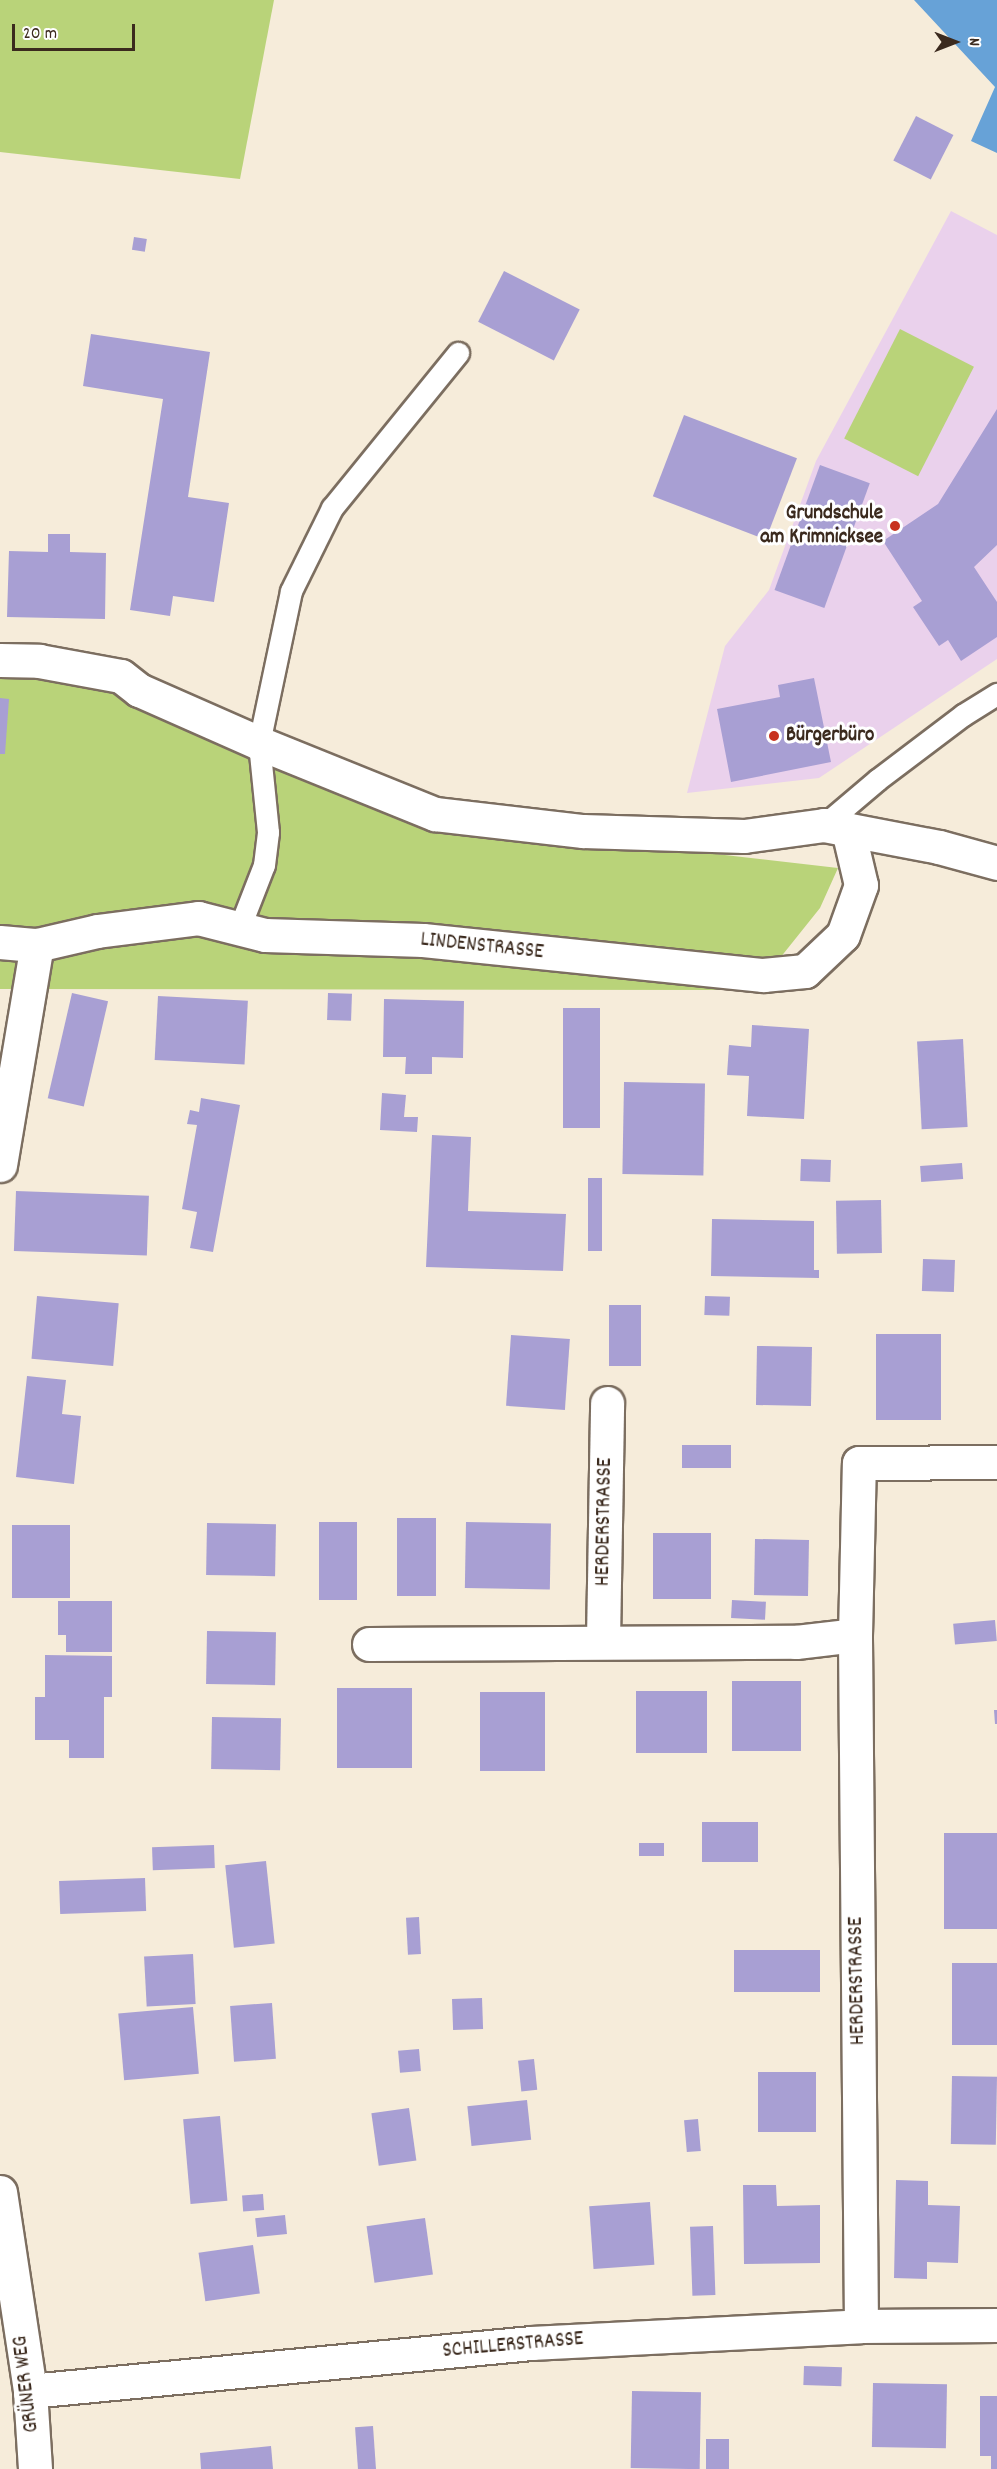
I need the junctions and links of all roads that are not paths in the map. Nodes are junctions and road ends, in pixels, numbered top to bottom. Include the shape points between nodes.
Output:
1 (458, 353) dead end
2 (0, 660) edge
3 (997, 694) edge
4 (259, 743) junction
5 (836, 828) junction
6 (997, 863) edge
7 (239, 929) junction
8 (0, 942) edge
9 (37, 945) junction
10 (0, 1165) edge
11 (607, 1403) dead end
12 (997, 1462) edge
13 (855, 1635) junction
14 (603, 1640) junction
15 (369, 1644) dead end
16 (0, 2192) edge
17 (997, 2325) edge
18 (861, 2326) junction
19 (30, 2391) junction
20 (35, 2469) edge

1 - 4 lane via 332,508 291,591
2 - 4 street via 39,661 121,676 139,690
3 - 5 lane via 896,765
4 - 5 street via 435,814 583,831 744,836
4 - 7 lane via 268,832 264,866
5 - 6 street via 939,847
5 - 7 street, LINDENSTRASSE via 861,885 843,935 805,971 763,975 423,940 265,936
7 - 9 street, LINDENSTRASSE via 198,918 97,931
8 - 9 street, LINDENSTRASSE
9 - 10 street
11 - 14 street, HERDERSTRASSE
12 - 13 street, HERDERSTRASSE via 859,1463
13 - 14 street via 796,1642
13 - 18 street, HERDERSTRASSE
14 - 15 street
16 - 19 street, GRÜNER WEG
17 - 18 street, SCHILLERSTRASSE
18 - 19 street, SCHILLERSTRASSE via 531,2343
19 - 20 street, GRÜNER WEG

